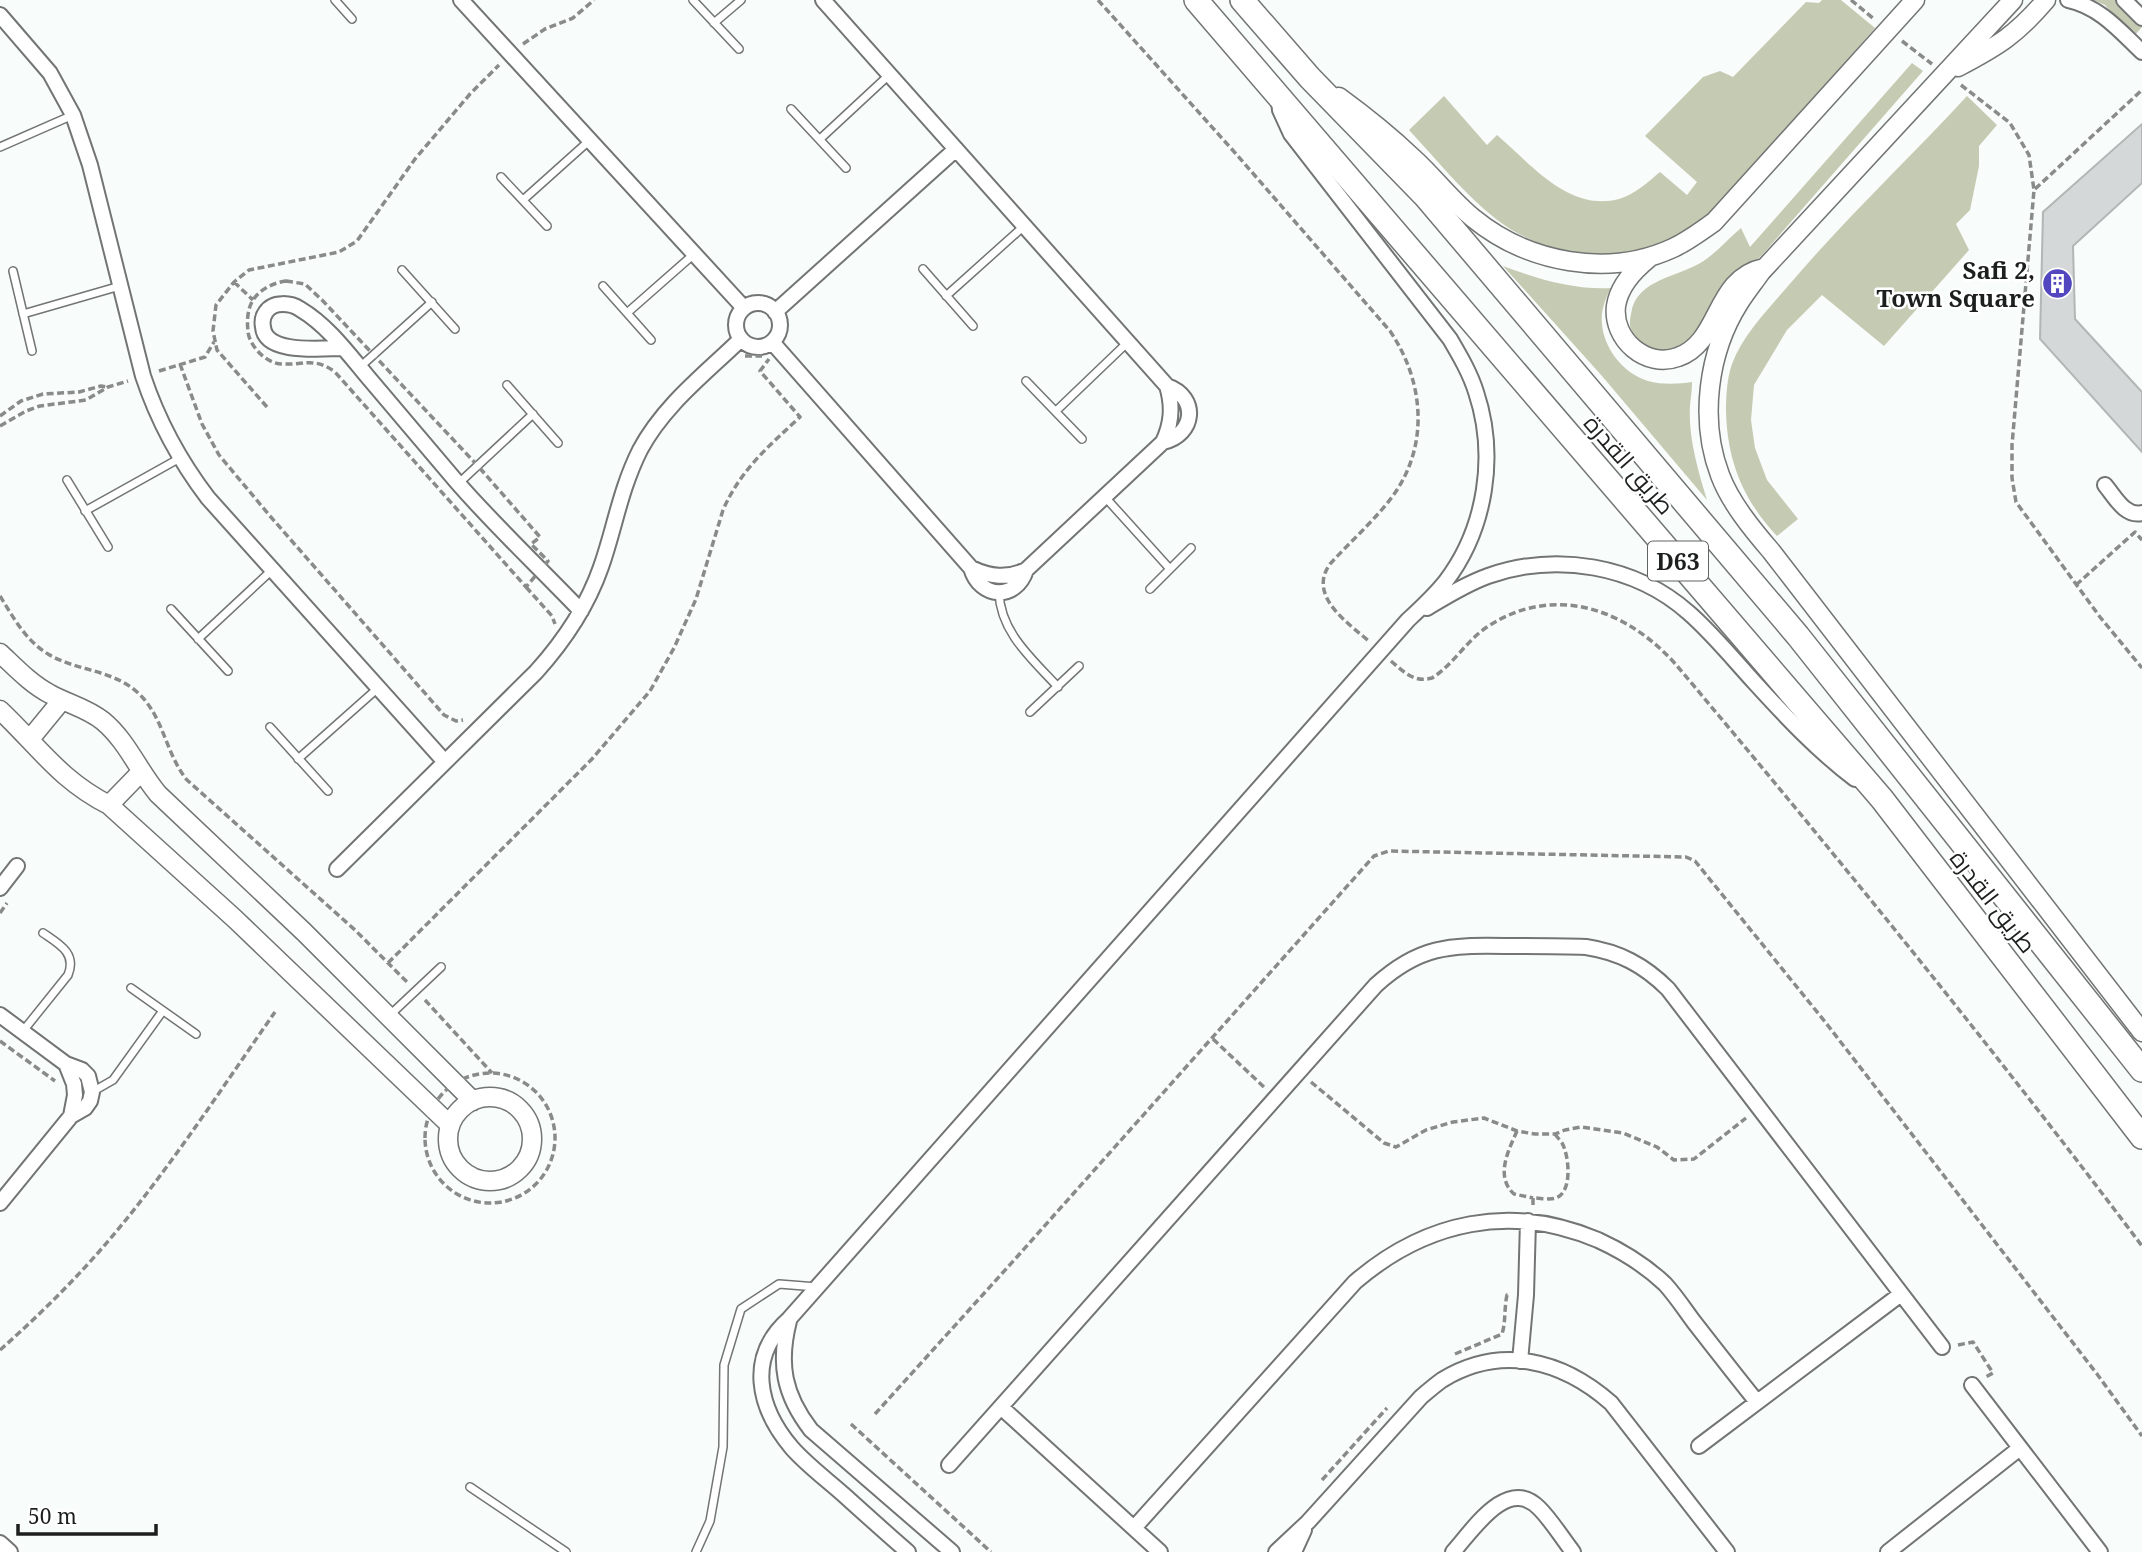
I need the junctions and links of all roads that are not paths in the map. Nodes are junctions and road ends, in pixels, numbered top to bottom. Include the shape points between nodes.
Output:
1 (335, 0) edge
2 (461, 0) edge
3 (693, 0) edge
4 (741, 0) edge
5 (823, 0) edge
6 (1196, 0) edge
7 (1242, 0) edge
8 (1915, 0) edge
9 (2013, 0) edge
10 (2047, 0) edge
11 (2068, 0) edge
12 (2124, 0) edge
13 (0, 15) edge
14 (2142, 18) edge
15 (352, 19) dead end
16 (715, 23) junction
17 (739, 49) dead end
18 (2142, 52) edge
19 (1945, 73) junction
20 (889, 74) junction
21 (1310, 78) junction
22 (1278, 96) junction
23 (791, 109) dead end
24 (73, 115) junction
25 (820, 139) junction
26 (590, 141) junction
27 (0, 147) edge
28 (956, 149) junction
29 (846, 167) dead end
30 (501, 177) dead end
31 (523, 200) junction
32 (547, 226) dead end
33 (1025, 226) junction
34 (694, 254) junction
35 (1652, 256) junction
36 (1765, 268) junction
37 (923, 269) dead end
38 (402, 270) dead end
39 (13, 271) dead end
40 (120, 286) junction
41 (604, 286) dead end
42 (946, 296) junction
43 (432, 302) junction
44 (744, 309) junction
45 (775, 312) junction
46 (627, 313) junction
47 (23, 314) junction
48 (973, 326) dead end
49 (455, 329) dead end
50 (651, 340) dead end
51 (739, 342) junction
52 (772, 342) junction
53 (1128, 342) junction
54 (343, 348) junction
55 (32, 351) dead end
56 (360, 368) junction
57 (1026, 381) dead end
58 (507, 385) dead end
59 (1056, 411) junction
60 (533, 414) junction
61 (1082, 439) dead end
62 (558, 443) dead end
63 (180, 458) junction
64 (67, 480) dead end
65 (458, 484) junction
66 (2105, 485) dead end
67 (1104, 496) junction
68 (85, 511) junction
69 (2142, 513) edge
70 (108, 547) dead end
71 (1191, 548) dead end
72 (971, 568) junction
73 (273, 569) junction
74 (1170, 569) junction
75 (1026, 570) junction
76 (1150, 589) dead end
77 (999, 592) junction
78 (171, 609) dead end
79 (581, 611) junction
80 (1408, 620) junction
81 (198, 639) junction
82 (0, 653) edge
83 (1080, 666) dead end
84 (228, 671) dead end
85 (1058, 687) junction
86 (379, 688) junction
87 (62, 700) junction
88 (0, 710) edge
89 (1030, 712) dead end
90 (270, 727) dead end
91 (30, 738) junction
92 (299, 759) junction
93 (444, 762) junction
94 (141, 772) junction
95 (328, 791) dead end
96 (1882, 799) junction
97 (109, 804) junction
98 (17, 866) dead end
99 (337, 869) dead end
100 (0, 888) edge
101 (43, 933) dead end
102 (441, 967) dead end
103 (131, 988) dead end
104 (162, 1012) junction
105 (0, 1015) edge
106 (389, 1016) junction
107 (23, 1032) junction
108 (2142, 1032) edge
109 (196, 1034) dead end
110 (66, 1063) junction
111 (2142, 1070) edge
112 (92, 1092) junction
113 (473, 1101) junction
114 (71, 1116) junction
115 (450, 1125) junction
116 (2142, 1137) edge
117 (0, 1203) edge
118 (1530, 1221) junction
119 (818, 1287) junction
120 (1901, 1294) junction
121 (789, 1320) junction
122 (1942, 1348) road end
123 (1520, 1361) junction
124 (1972, 1385) road end
125 (1757, 1402) junction
126 (1002, 1408) junction
127 (1699, 1446) dead end
128 (2020, 1448) junction
129 (949, 1465) dead end
130 (470, 1487) dead end
131 (1308, 1522) junction
132 (1134, 1528) junction
133 (0, 1543) edge
134 (10, 1552) edge
135 (566, 1552) edge
136 (696, 1552) edge
137 (908, 1552) edge
138 (952, 1552) edge
139 (1160, 1552) edge
140 (1276, 1552) edge
141 (1294, 1552) edge
142 (1453, 1552) edge
143 (1573, 1552) edge
144 (1727, 1552) edge
145 (1888, 1552) edge
146 (2100, 1552) edge

1 - 15 lane
2 - 26 street
3 - 16 lane
4 - 16 lane
5 - 20 street
6 - 22 main road, طريق القدرة / D63
7 - 21 main road, طريق القدرة / D63
8 - 35 street via 1714,222 1674,248
9 - 19 street
10 - 19 street via 2003,42
11 - 18 street via 2103,15
12 - 14 street
13 - 24 street via 50,73
16 - 17 lane
19 - 36 street
20 - 25 lane
20 - 28 street
21 - 35 street via 1380,128 1467,212 1510,242 1549,257 1590,264
21 - 111 main road, طريق القدرة / D63 via 1426,197 1798,635
22 - 80 street via 1291,134 1450,339 1476,390 1483,418 1486,475 1473,532 1445,582
22 - 96 main road, طريق القدرة / D63
23 - 25 lane
24 - 27 lane
24 - 40 street
25 - 29 lane
26 - 31 lane
26 - 34 street
28 - 33 street
28 - 45 street
30 - 31 lane
31 - 32 lane
33 - 42 lane
33 - 53 street
34 - 44 street
34 - 46 lane
35 - 36 street via 1630,276 1616,303 1616,313 1628,343 1656,360 1677,358 1696,347 1737,281
36 - 108 street via 1728,322 1714,365 1710,432 1720,476 1755,533
37 - 42 lane
38 - 43 lane
39 - 47 lane
40 - 47 lane
40 - 63 street via 153,406
41 - 46 lane
42 - 48 lane
43 - 49 lane
43 - 56 lane
44 - 45 street via 760,303
44 - 51 street via 736,324
45 - 52 street via 780,324
46 - 50 lane
47 - 55 lane
51 - 52 street via 760,347
51 - 79 street via 675,401 648,436 619,500 600,570
52 - 72 street
53 - 59 lane
53 - 67 street via 1167,386 1186,400 1189,415 1183,430 1163,442
54 - 54 street via 298,307 277,305 263,319 267,338 276,344
54 - 56 street
56 - 65 street
57 - 59 lane
58 - 60 lane
59 - 61 lane
60 - 62 lane
60 - 65 lane
63 - 68 lane
63 - 73 street via 208,498
64 - 68 lane
65 - 79 street
66 - 69 street via 2128,513
67 - 74 lane
67 - 75 street
68 - 70 lane
71 - 74 lane
72 - 75 street via 998,576
72 - 77 street via 984,588
73 - 81 lane
73 - 86 street
74 - 76 lane
75 - 77 street via 1020,583
77 - 85 lane via 1009,630
78 - 81 lane
79 - 93 street via 542,664
80 - 96 street via 1471,583 1530,565 1572,564 1633,579 1687,611 1801,732 1839,768
80 - 119 street
81 - 84 lane
82 - 87 street via 31,681
83 - 85 lane
85 - 89 lane
86 - 92 lane
86 - 93 street
87 - 91 street
87 - 94 street via 83,708 118,735
88 - 91 street
90 - 92 lane
91 - 97 street via 73,784
92 - 95 lane
93 - 99 street
94 - 97 street
94 - 106 street via 158,794
96 - 116 main road, طريق القدرة / D63
97 - 115 street
98 - 100 street
101 - 107 lane via 66,950 71,966
102 - 106 lane
103 - 104 lane
104 - 109 lane
104 - 112 lane via 113,1080
105 - 107 street
106 - 113 street
107 - 110 street
110 - 112 street via 88,1076
110 - 114 street via 74,1084
112 - 114 street via 85,1108
113 - 115 street
113 - 115 street via 498,1098 521,1110 528,1120 532,1145 521,1168 499,1181 474,1178 454,1162 449,1150
114 - 117 street
118 - 123 street
118 - 125 street via 1587,1236 1647,1270 1665,1285
118 - 132 street via 1493,1221 1443,1230 1374,1265
119 - 121 street
119 - 136 lane via 779,1284 741,1309 724,1365 723,1447 710,1521
120 - 122 street
120 - 125 street
120 - 126 street via 1668,989 1645,969 1602,949 1461,945 1424,954 1376,985
121 - 137 street via 773,1336 761,1369 773,1419 793,1449
121 - 138 street via 783,1369 801,1416 811,1430
123 - 131 street via 1493,1362 1442,1380 1421,1397
123 - 144 street via 1570,1373 1611,1403
124 - 128 street
125 - 127 street
126 - 129 street
126 - 132 street
128 - 145 street
128 - 146 street
130 - 135 lane
131 - 140 street
131 - 141 street
132 - 139 street
133 - 134 street
142 - 143 street via 1498,1504 1515,1498 1540,1509

